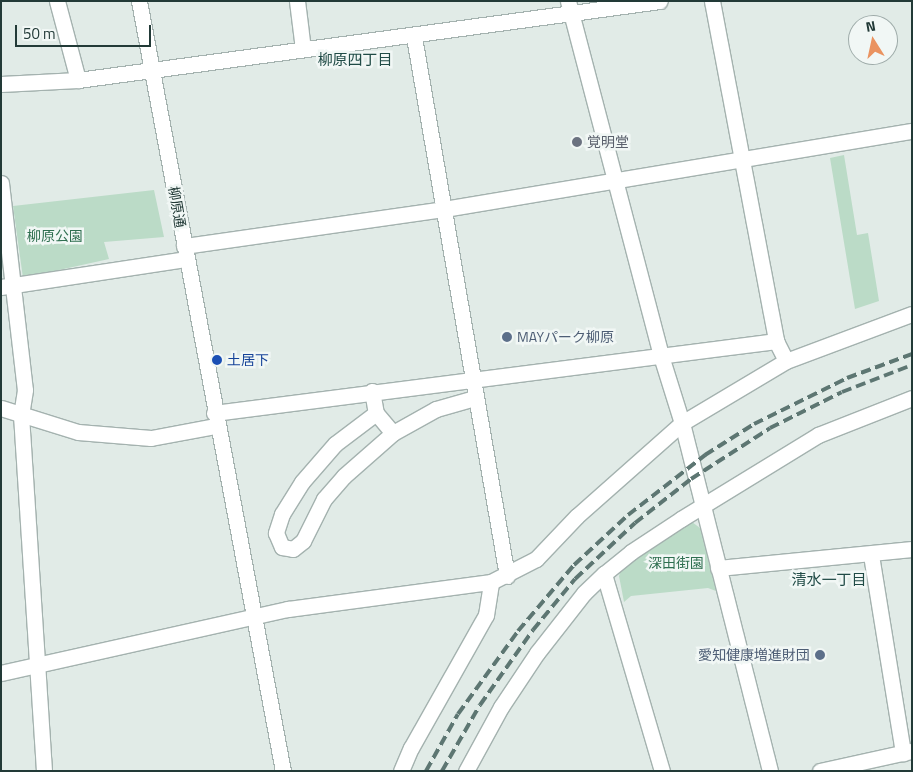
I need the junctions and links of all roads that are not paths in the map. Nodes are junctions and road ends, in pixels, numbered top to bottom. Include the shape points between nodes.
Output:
1 (57, 1) edge
2 (139, 1) edge
3 (297, 1) edge
4 (660, 1) edge
5 (712, 1) edge
6 (570, 8) edge
7 (414, 37) junction
8 (303, 50) junction
9 (152, 69) junction
10 (78, 80) junction
11 (1, 84) edge
12 (912, 131) edge
13 (743, 160) junction
14 (616, 180) junction
15 (1, 183) edge
16 (444, 209) junction
17 (185, 253) junction
18 (8, 287) edge
19 (912, 314) edge
20 (776, 341) junction
21 (661, 356) junction
22 (786, 361) junction
23 (472, 380) junction
24 (372, 391) junction
25 (475, 398) junction
26 (912, 398) edge
27 (1, 408) edge
28 (376, 413) junction
29 (21, 415) junction
30 (215, 420) junction
31 (682, 423) junction
32 (393, 433) junction
33 (701, 508) junction
34 (912, 549) edge
35 (871, 556) junction
36 (718, 568) junction
37 (604, 574) junction
38 (507, 576) junction
39 (491, 582) junction
40 (254, 619) junction
41 (37, 666) junction
42 (1, 673) edge
43 (907, 752) edge
44 (44, 771) edge
45 (283, 771) edge
46 (401, 771) edge
47 (466, 771) edge
48 (662, 771) edge
49 (770, 771) edge
50 (820, 771) edge

1 - 10 street
2 - 9 street, 柳原通
3 - 8 street
4 - 6 street
5 - 13 street
6 - 7 street
6 - 14 street
7 - 8 street
7 - 16 street
8 - 9 street
9 - 10 street
9 - 17 street, 柳原通
10 - 11 street
12 - 13 street
13 - 14 street
13 - 20 street
14 - 16 street
14 - 21 street
15 - 18 street
16 - 17 street
16 - 23 street
17 - 18 street
17 - 30 street, 柳原通
18 - 29 street via 25,390
19 - 22 street
20 - 21 street
20 - 22 street
21 - 23 street
21 - 31 street
22 - 31 street
23 - 24 street
23 - 25 street
24 - 28 street
24 - 30 street
25 - 32 street via 436,409
25 - 38 street
26 - 33 street via 818,435
27 - 29 street
28 - 32 street
28 - 32 street via 335,444 302,482 282,514 276,533 282,547 292,549 302,541 324,499 344,476
29 - 30 street via 78,432 151,438
29 - 41 street
30 - 40 street, 柳原通
31 - 33 street
31 - 38 street via 577,516 536,559
33 - 36 street
33 - 37 street via 630,552
34 - 35 street
35 - 36 street
35 - 43 street
36 - 49 street
37 - 47 street via 578,600 538,653 501,707
37 - 48 street
38 - 39 street
39 - 40 street via 288,609
39 - 46 street via 486,615
40 - 41 street
40 - 45 street, 柳原通
41 - 42 street
41 - 44 street
43 - 50 street

